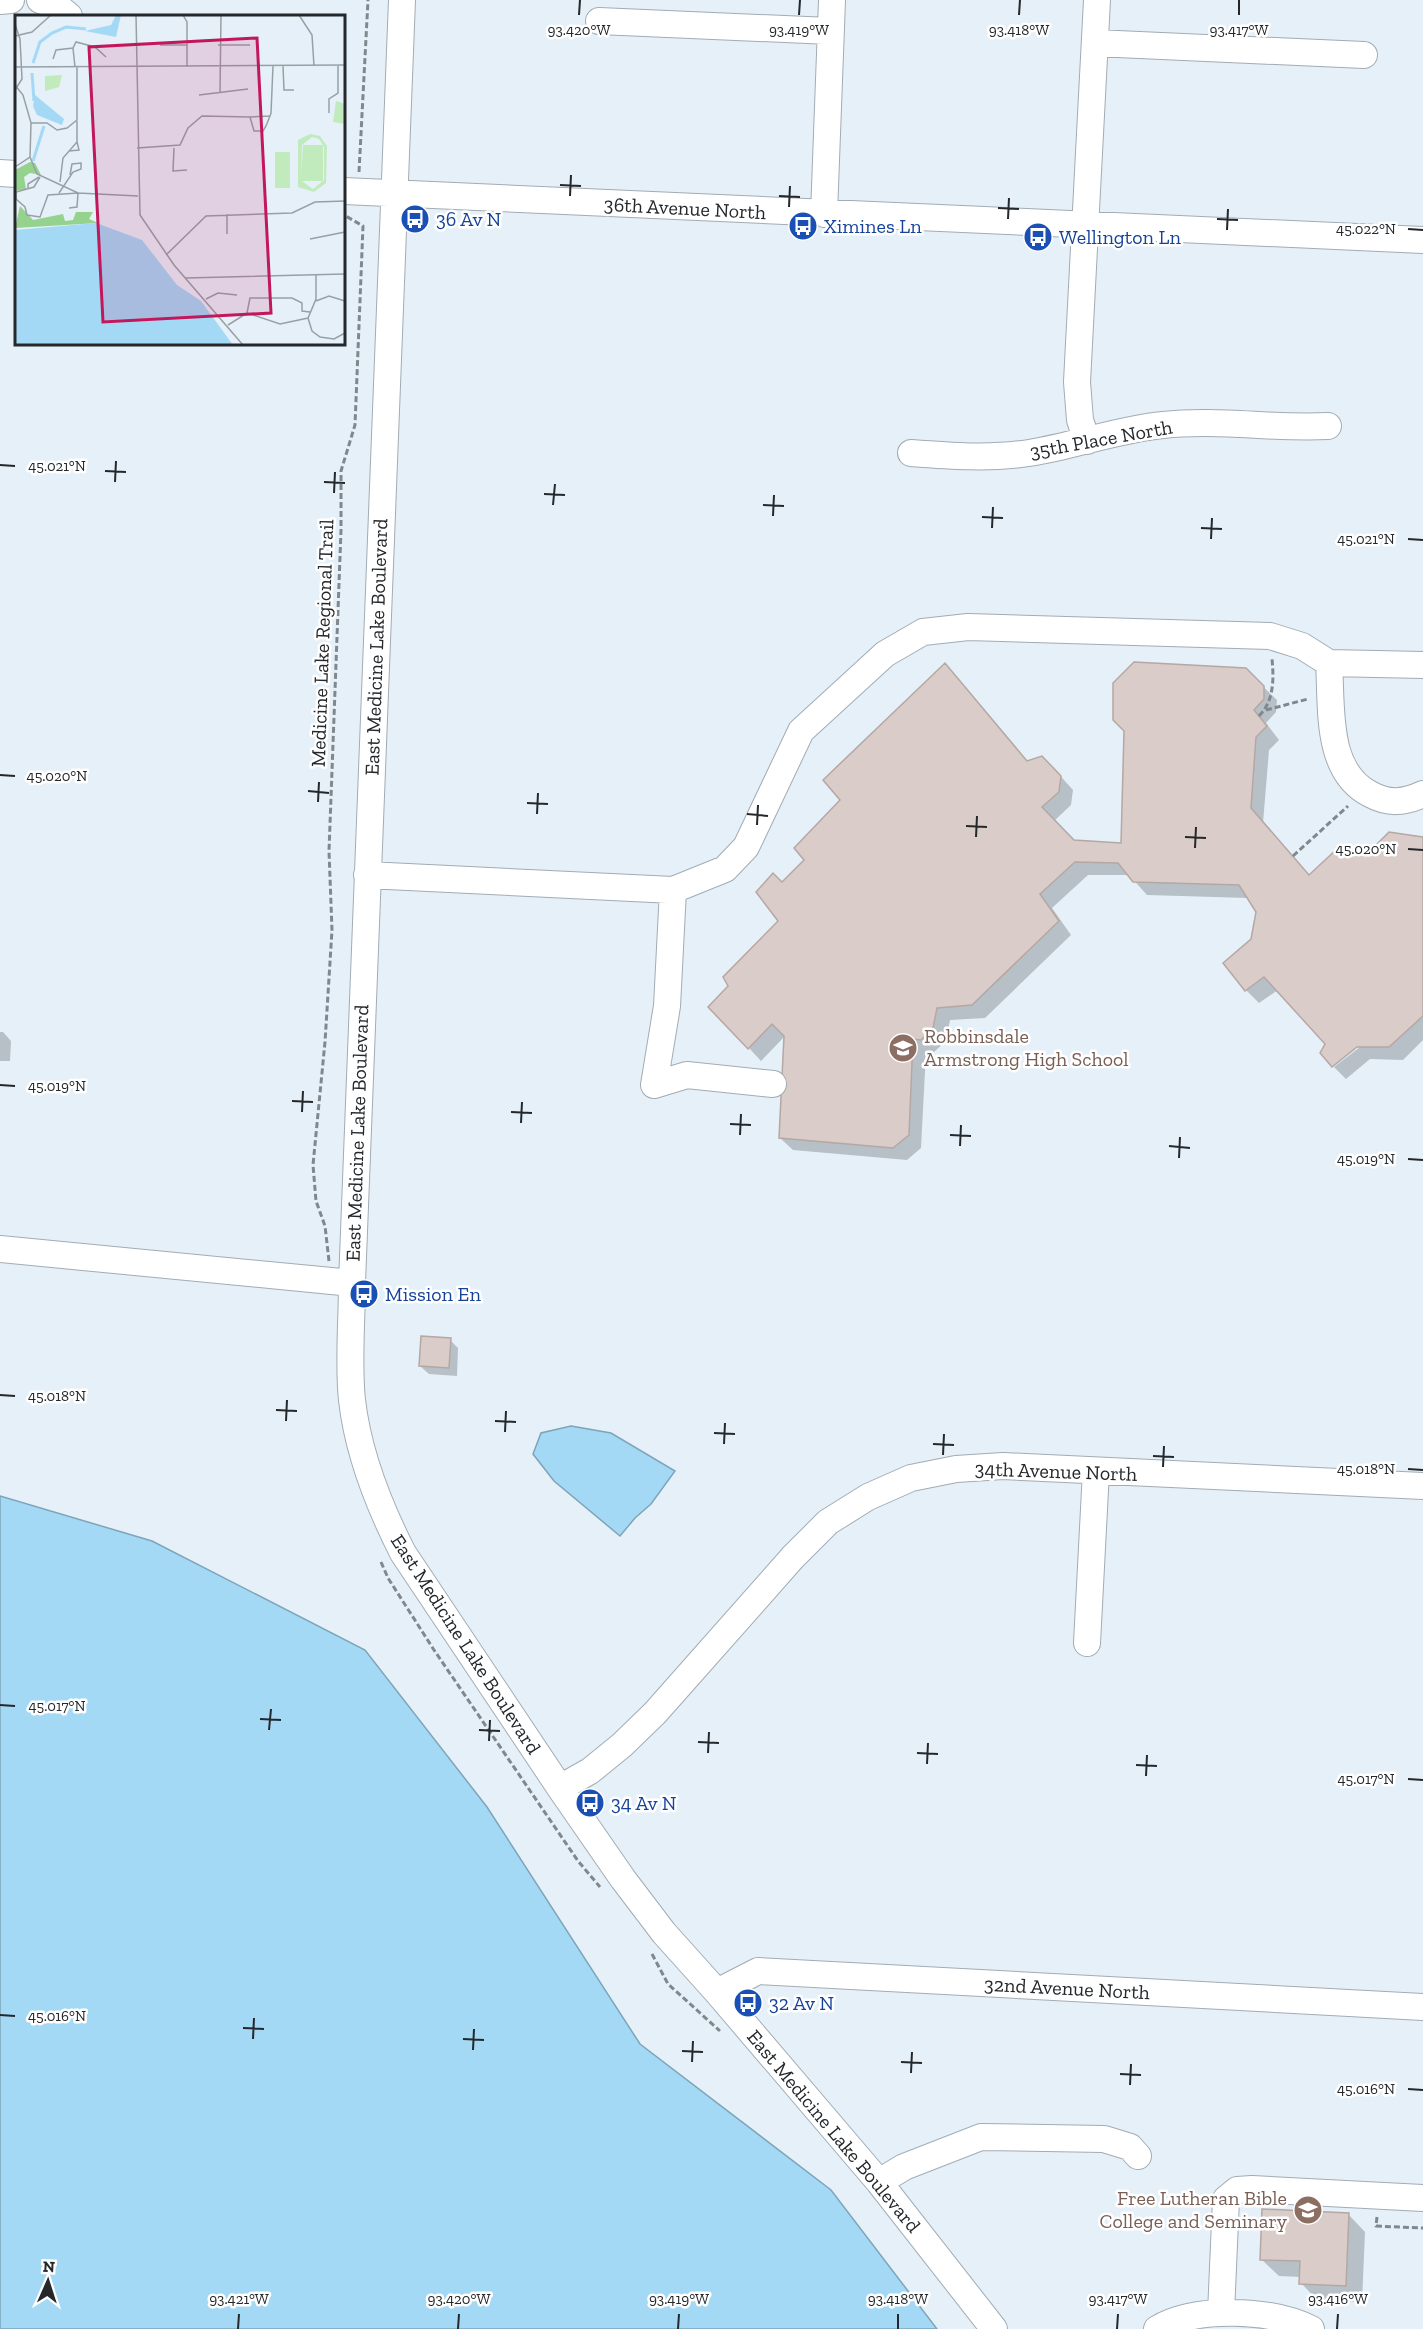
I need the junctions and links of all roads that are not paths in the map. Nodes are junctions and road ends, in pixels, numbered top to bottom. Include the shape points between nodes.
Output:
1 (10, 0) edge
2 (40, 0) edge
3 (402, 0) edge
4 (831, 0) edge
5 (1097, 0) edge
6 (0, 1) edge
7 (68, 15) edge
8 (599, 21) dead end
9 (830, 31) junction
10 (1095, 43) junction
11 (1364, 55) dead end
12 (0, 173) edge
13 (15, 174) edge
14 (351, 192) edge
15 (395, 195) junction
16 (824, 214) junction
17 (1084, 225) junction
18 (1423, 240) edge
19 (1328, 426) dead end
20 (1087, 441) junction
21 (910, 453) dead end
22 (1329, 663) junction
23 (1423, 665) edge
24 (1423, 794) edge
25 (367, 874) junction
26 (673, 890) junction
27 (773, 1084) dead end
28 (0, 1249) edge
29 (352, 1283) junction
30 (1095, 1471) junction
31 (1423, 1486) edge
32 (1087, 1643) dead end
33 (560, 1788) junction
34 (717, 1992) junction
35 (1423, 2007) edge
36 (1138, 2156) dead end
37 (879, 2182) junction
38 (1423, 2198) edge
39 (1221, 2313) junction
40 (994, 2329) edge
41 (1157, 2329) edge
42 (1311, 2329) edge

1 - 6 street
2 - 7 street
3 - 15 street, East Medicine Lake Boulevard
4 - 9 street
5 - 10 street
8 - 9 street
9 - 16 street
10 - 11 street
10 - 17 street
12 - 13 street
14 - 15 street, 36th Avenue North
15 - 16 street, 36th Avenue North
15 - 25 street, East Medicine Lake Boulevard
16 - 17 street, 36th Avenue North
17 - 18 street, 36th Avenue North
17 - 20 street via 1077,382 1080,420
19 - 20 street, 35th Place North via 1163,425
20 - 21 street, 35th Place North via 987,457
22 - 23 street
22 - 24 street via 1338,759 1356,787 1383,801 1408,801
22 - 26 street via 1302,646 1270,636 968,627 923,632 885,654 801,730 746,847 725,869
25 - 26 street
25 - 29 street, East Medicine Lake Boulevard
26 - 27 street via 667,1006 654,1085 687,1075
28 - 29 street
29 - 33 street, East Medicine Lake Boulevard via 352,1399 361,1444 386,1520 403,1553
30 - 31 street, 34th Avenue North
30 - 32 street
30 - 33 street, 34th Avenue North via 957,1468 911,1478 868,1497 828,1522 793,1557 622,1745 590,1771
33 - 34 street, East Medicine Lake Boulevard via 663,1933
34 - 35 street, 32nd Avenue North via 758,1971
34 - 37 street, East Medicine Lake Boulevard
36 - 37 street via 1130,2147 1104,2139 981,2137 904,2167
37 - 40 street, East Medicine Lake Boulevard
38 - 39 street via 1236,2190 1226,2199
39 - 41 street via 1193,2316
39 - 42 street via 1262,2314

